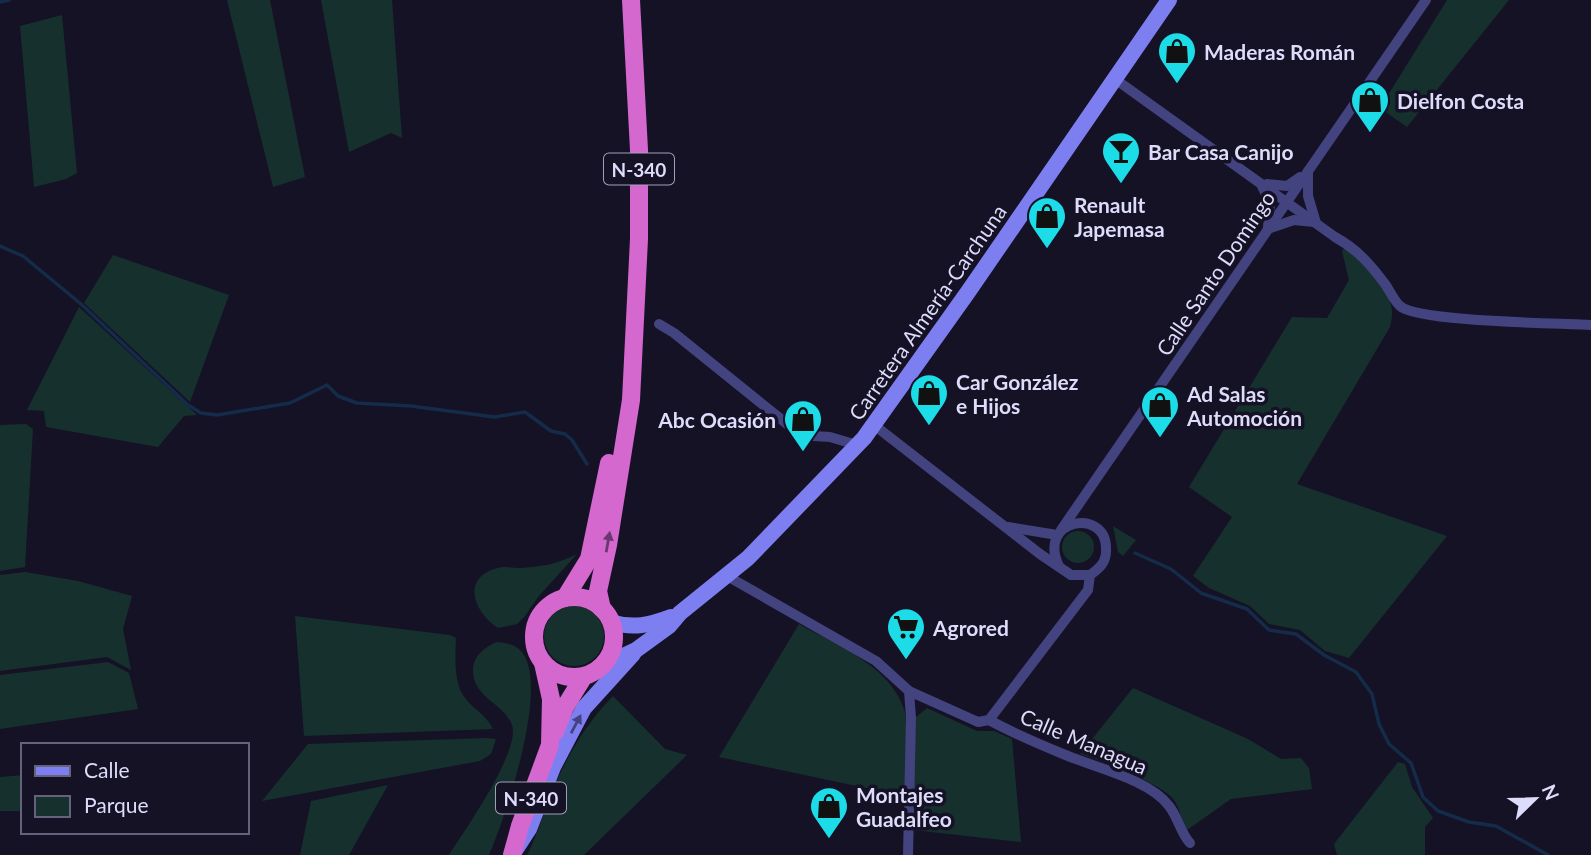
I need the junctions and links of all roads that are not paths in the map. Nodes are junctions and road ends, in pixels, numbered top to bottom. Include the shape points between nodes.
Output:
1 (631, 0) edge
2 (1169, 0) edge
3 (1426, 0) edge
4 (1115, 79) junction
5 (1308, 171) junction
6 (1259, 182) junction
7 (1286, 202) junction
8 (1316, 223) junction
9 (1267, 230) junction
10 (659, 324) dead end
11 (1591, 325) edge
12 (634, 339) junction
13 (874, 425) junction
14 (857, 445) junction
15 (1085, 499) junction
16 (1084, 523) junction
17 (1005, 526) junction
18 (1059, 533) junction
19 (1059, 566) junction
20 (1090, 575) junction
21 (727, 576) junction
22 (565, 598) junction
23 (680, 614) junction
24 (606, 615) junction
25 (636, 650) junction
26 (543, 663) junction
27 (602, 666) junction
28 (584, 676) junction
29 (909, 691) junction
30 (989, 720) junction
31 (550, 746) junction
32 (1190, 844) dead end
33 (513, 853) edge
34 (908, 855) edge

1 - 12 highway, N-340 via 639,150
2 - 4 main road, Carretera Almería-Carchuna
3 - 5 street, Calle Santo Domingo
4 - 6 street
4 - 13 main road, Carretera Almería-Carchuna
5 - 6 street via 1287,186
5 - 7 street, Calle Santo Domingo
5 - 8 street via 1308,196
6 - 7 street
6 - 9 street via 1270,203
7 - 8 street
7 - 9 street, Calle Santo Domingo
8 - 9 street via 1294,220
8 - 11 street via 1356,249 1401,307 1413,313
9 - 15 street, Calle Santo Domingo
10 - 14 street via 787,424 814,436
12 - 22 highway, N-340 via 589,559
24 -> 12 highway, N-340 via 598,591 631,400
13 - 14 main road, Carretera Almería-Carchuna
13 - 17 street
14 - 21 main road, Carretera Almería-Carchuna
15 - 16 street
15 - 18 street, Calle Santo Domingo
16 - 18 street via 1072,524
16 - 20 street via 1102,533 1106,542 1104,563
17 - 18 street
17 - 19 street
18 - 19 street via 1054,546
19 - 20 street via 1071,575
20 - 30 street, Calle Managua via 1088,590
21 - 23 main road, Carretera Almería-Carchuna
21 - 29 street via 876,661
22 - 24 highway via 591,601
22 - 26 highway, N-340 via 553,603 537,621 534,644
23 - 24 main road via 642,625 622,625
23 - 25 main road, Carretera Almería-Carchuna
24 - 27 highway, N-340 via 614,634
25 - 27 main road
33 -> 25 main road via 529,829 553,767 584,708
26 - 28 highway via 562,676
26 - 31 highway, N-340 via 551,699
27 - 28 highway, N-340
28 - 31 highway, N-340 via 565,706
29 - 30 street via 978,722
29 - 34 street
30 - 32 street, Calle Managua via 1157,794 1170,806
31 - 33 highway, N-340

